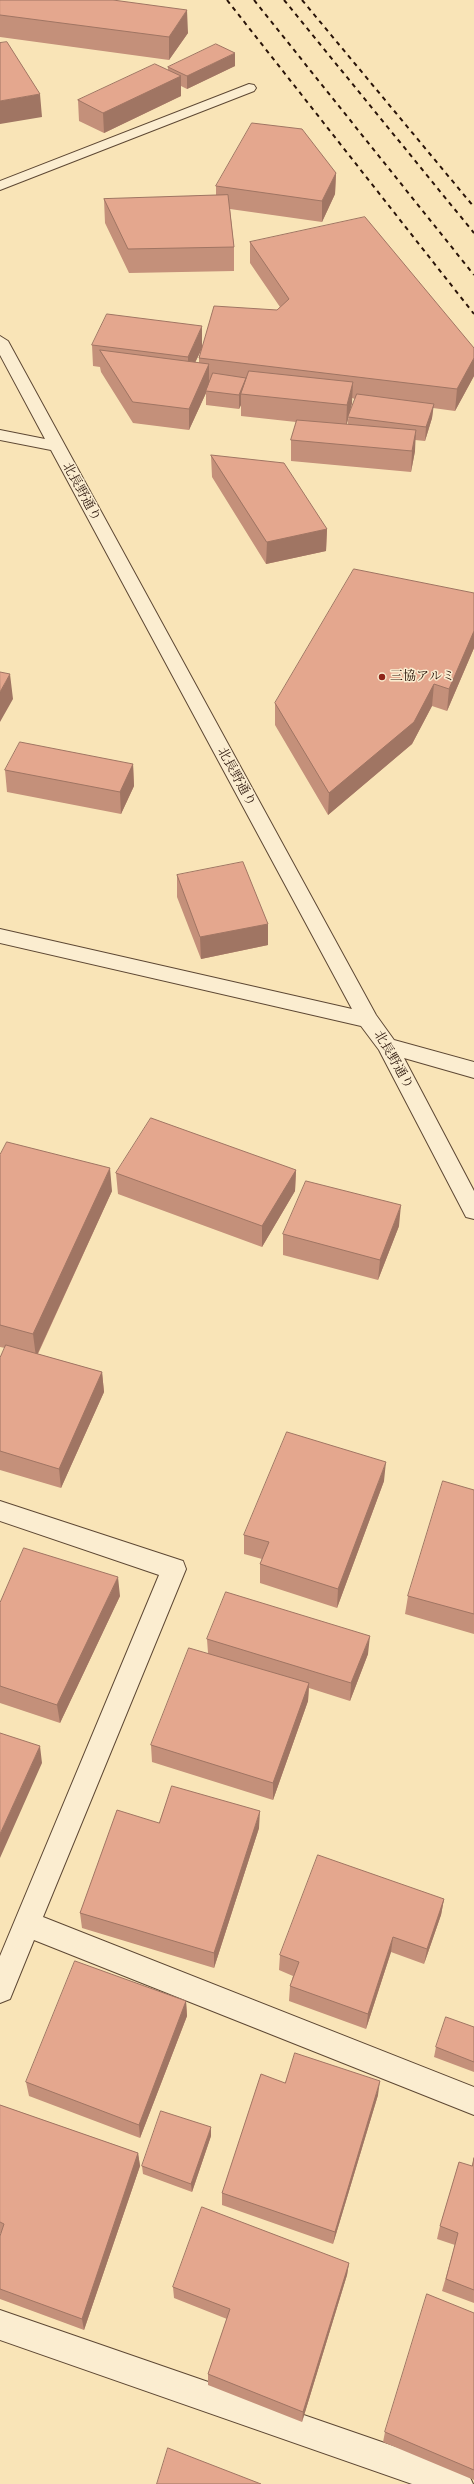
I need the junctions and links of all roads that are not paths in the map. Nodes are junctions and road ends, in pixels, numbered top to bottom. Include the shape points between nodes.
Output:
1 (249, 88) dead end
2 (0, 186) edge
3 (0, 341) edge
4 (0, 435) edge
5 (56, 446) junction
6 (0, 936) edge
7 (368, 1020) junction
8 (387, 1046) junction
9 (474, 1070) edge
10 (474, 1211) edge
11 (0, 1511) edge
12 (27, 1924) junction
13 (0, 1989) edge
14 (474, 2101) edge
15 (0, 2325) edge
16 (457, 2484) edge

1 - 2 street
3 - 5 street, 北長野通り
4 - 5 street
5 - 7 street, 北長野通り
6 - 7 street
7 - 8 street, 北長野通り
8 - 9 street
8 - 10 street, 北長野通り
11 - 12 street via 174,1569
12 - 13 street
12 - 14 street
15 - 16 street

